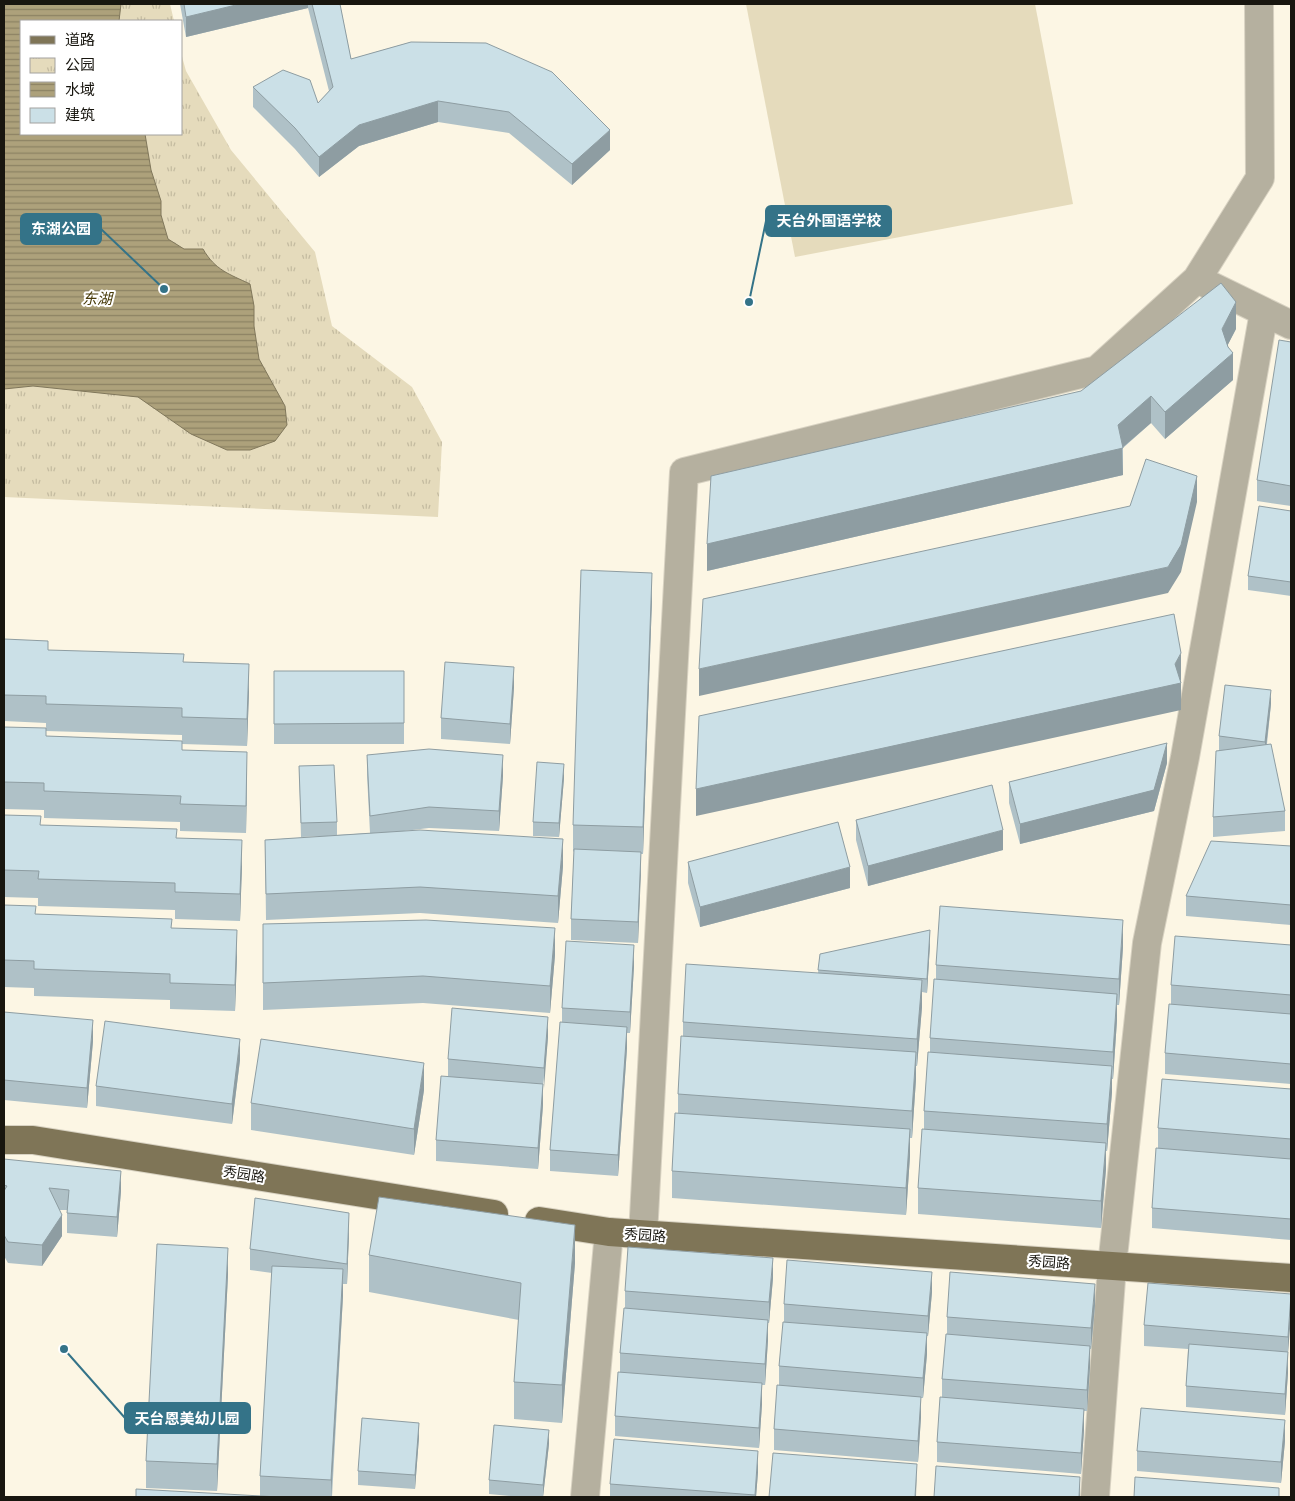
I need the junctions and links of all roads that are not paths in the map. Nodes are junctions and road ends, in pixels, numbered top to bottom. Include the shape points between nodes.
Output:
1 (1259, 4) edge
2 (1197, 279) junction
3 (1264, 312) junction
4 (1291, 325) edge
5 (4, 1140) edge
6 (609, 1232) junction
7 (643, 1234) junction
8 (1112, 1266) junction
9 (1291, 1278) edge
10 (586, 1497) edge
11 (1095, 1497) edge

1 - 2 street via 1260,178
2 - 3 street
2 - 7 street via 1097,370 684,472
3 - 4 street
3 - 8 street via 1185,757 1147,943
5 - 6 main road, 秀园路 via 33,1140
6 - 7 main road, 秀园路
6 - 10 street
7 - 8 main road, 秀园路
8 - 9 main road, 秀园路
8 - 11 street

